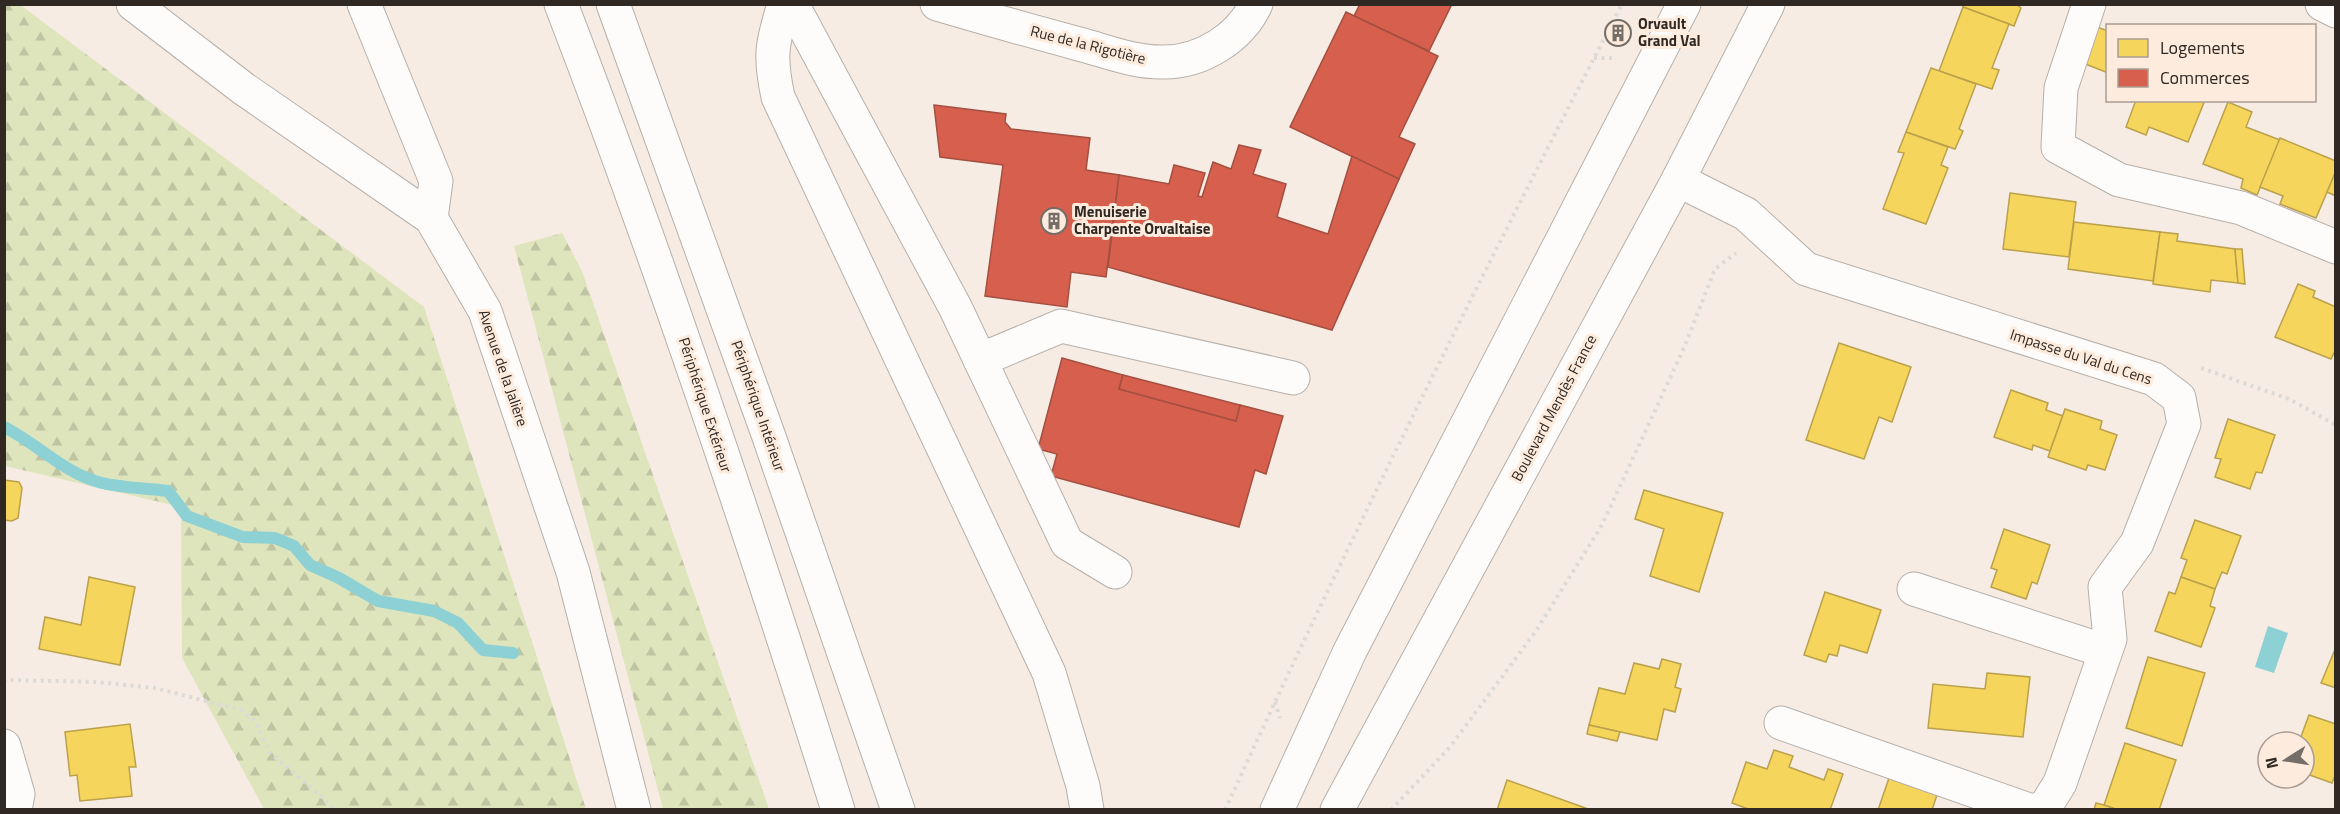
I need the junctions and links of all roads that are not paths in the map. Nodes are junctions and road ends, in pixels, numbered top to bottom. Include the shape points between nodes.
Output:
1 (133, 4) edge
2 (364, 4) edge
3 (561, 4) edge
4 (613, 4) edge
5 (784, 4) edge
6 (792, 4) edge
7 (937, 4) edge
8 (1256, 4) edge
9 (1684, 4) edge
10 (1768, 4) edge
11 (2089, 4) edge
12 (2322, 4) edge
13 (2336, 11) edge
14 (1678, 180) junction
15 (431, 218) junction
16 (2336, 247) edge
17 (980, 360) junction
18 (1293, 378) dead end
19 (1115, 572) dead end
20 (1914, 589) dead end
21 (2105, 651) junction
22 (1781, 723) dead end
23 (4, 746) edge
24 (15, 810) edge
25 (634, 810) edge
26 (838, 810) edge
27 (898, 810) edge
28 (1087, 810) edge
29 (1277, 810) edge
30 (1337, 810) edge
31 (2029, 810) edge
32 (2039, 810) edge

1 - 15 main road, Avenue de la Jalière via 244,89
2 - 15 main road via 436,181
3 - 26 main road, Périphérique Extérieur via 673,310
4 - 27 main road, Périphérique Intérieur
5 - 28 main road via 772,45 778,97 1049,674
6 - 17 main road
7 - 8 main road, Rue de la Rigotière via 1126,57 1164,62 1196,57 1224,43 1248,20
9 - 29 main road via 1350,651
10 - 14 main road, Boulevard Mendès France
11 - 16 main road via 2061,88 2058,147 2119,180 2241,208
12 - 13 main road
14 - 21 main road, Impasse du Val du Cens via 1746,214 1806,269 2154,379 2179,398 2184,424 2137,543 2105,586 2110,639
14 - 30 main road, Boulevard Mendès France
15 - 25 main road, Avenue de la Jalière via 488,322 573,572
17 - 18 main road via 1061,326
17 - 19 main road via 1067,543
20 - 21 main road
21 - 32 main road, Impasse du Val du Cens via 2060,783
22 - 31 main road
23 - 24 main road via 18,794

